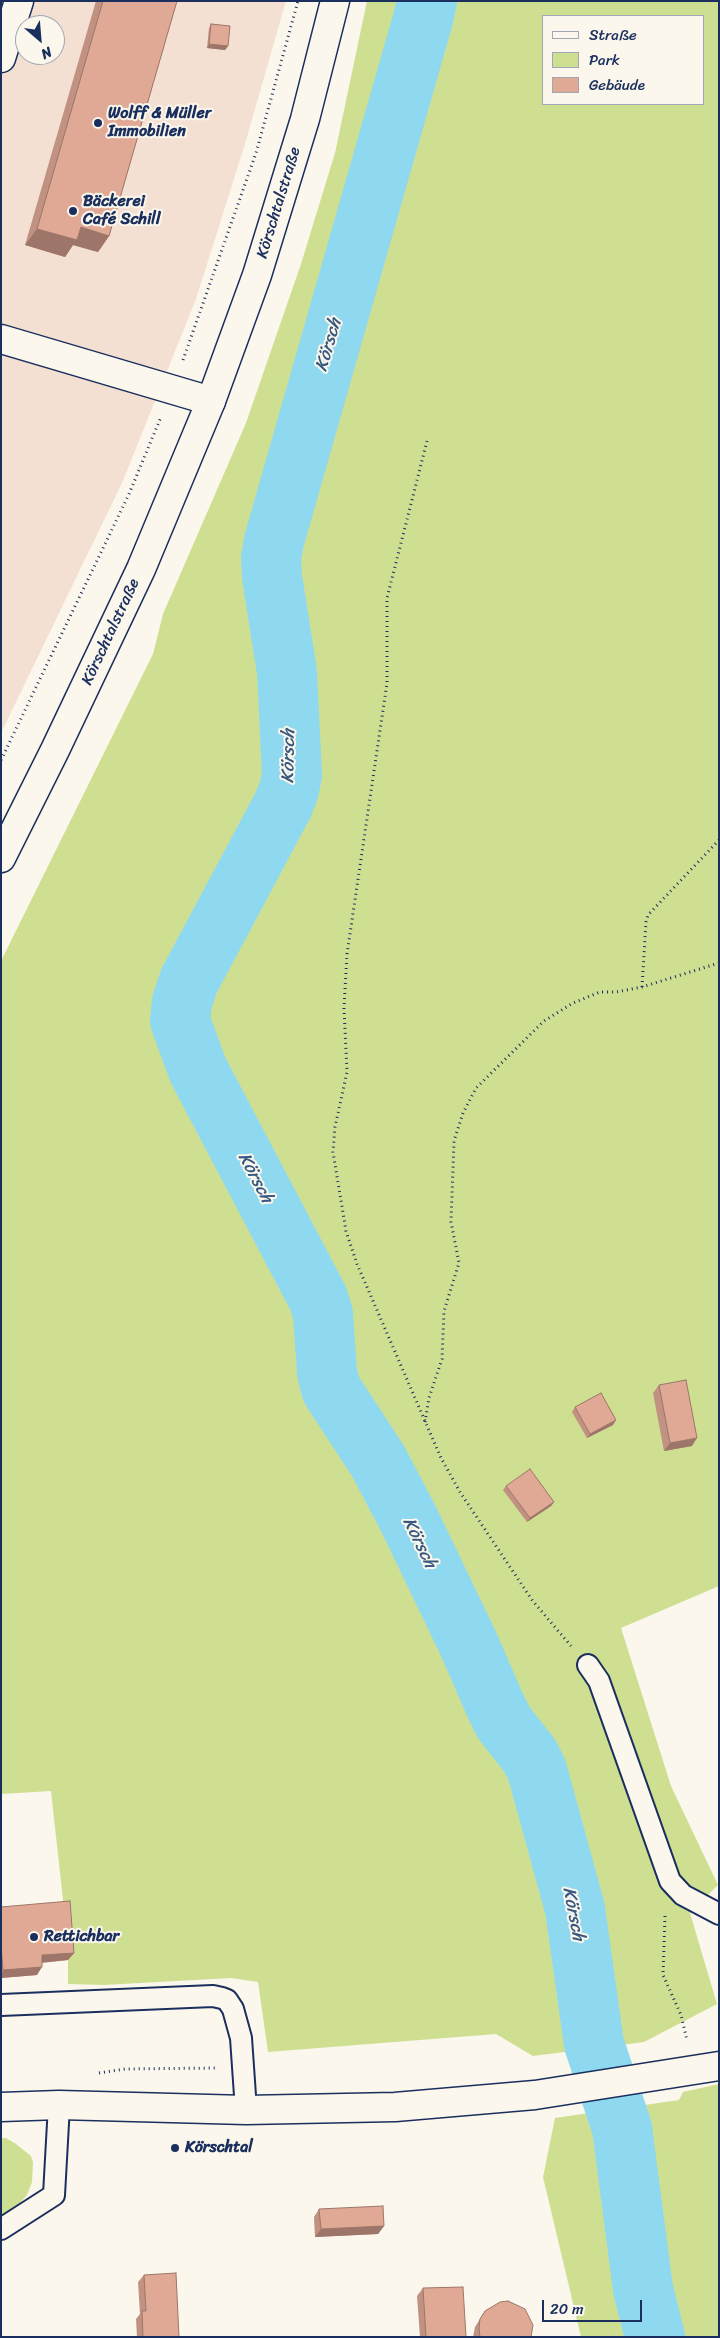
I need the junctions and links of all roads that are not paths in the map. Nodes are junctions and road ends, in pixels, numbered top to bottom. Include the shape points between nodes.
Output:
1 (19, 1) edge
2 (335, 1) edge
3 (1, 58) edge
4 (1, 339) edge
5 (211, 401) junction
6 (1, 858) edge
7 (588, 1665) road end
8 (719, 1914) edge
9 (1, 2005) edge
10 (719, 2066) edge
11 (59, 2106) junction
12 (1, 2107) edge
13 (246, 2110) junction
14 (1, 2229) edge

1 - 3 main road
2 - 5 main road, Körschtalstraße via 305,119 257,275
4 - 5 main road
5 - 6 main road, Körschtalstraße via 141,569
7 - 8 lane via 599,1681 666,1875 683,1895
9 - 13 lane via 213,1996 227,2000 233,2009 241,2038
10 - 13 main road via 535,2095 395,2107
11 - 12 main road
11 - 13 main road
11 - 14 lane via 54,2195

